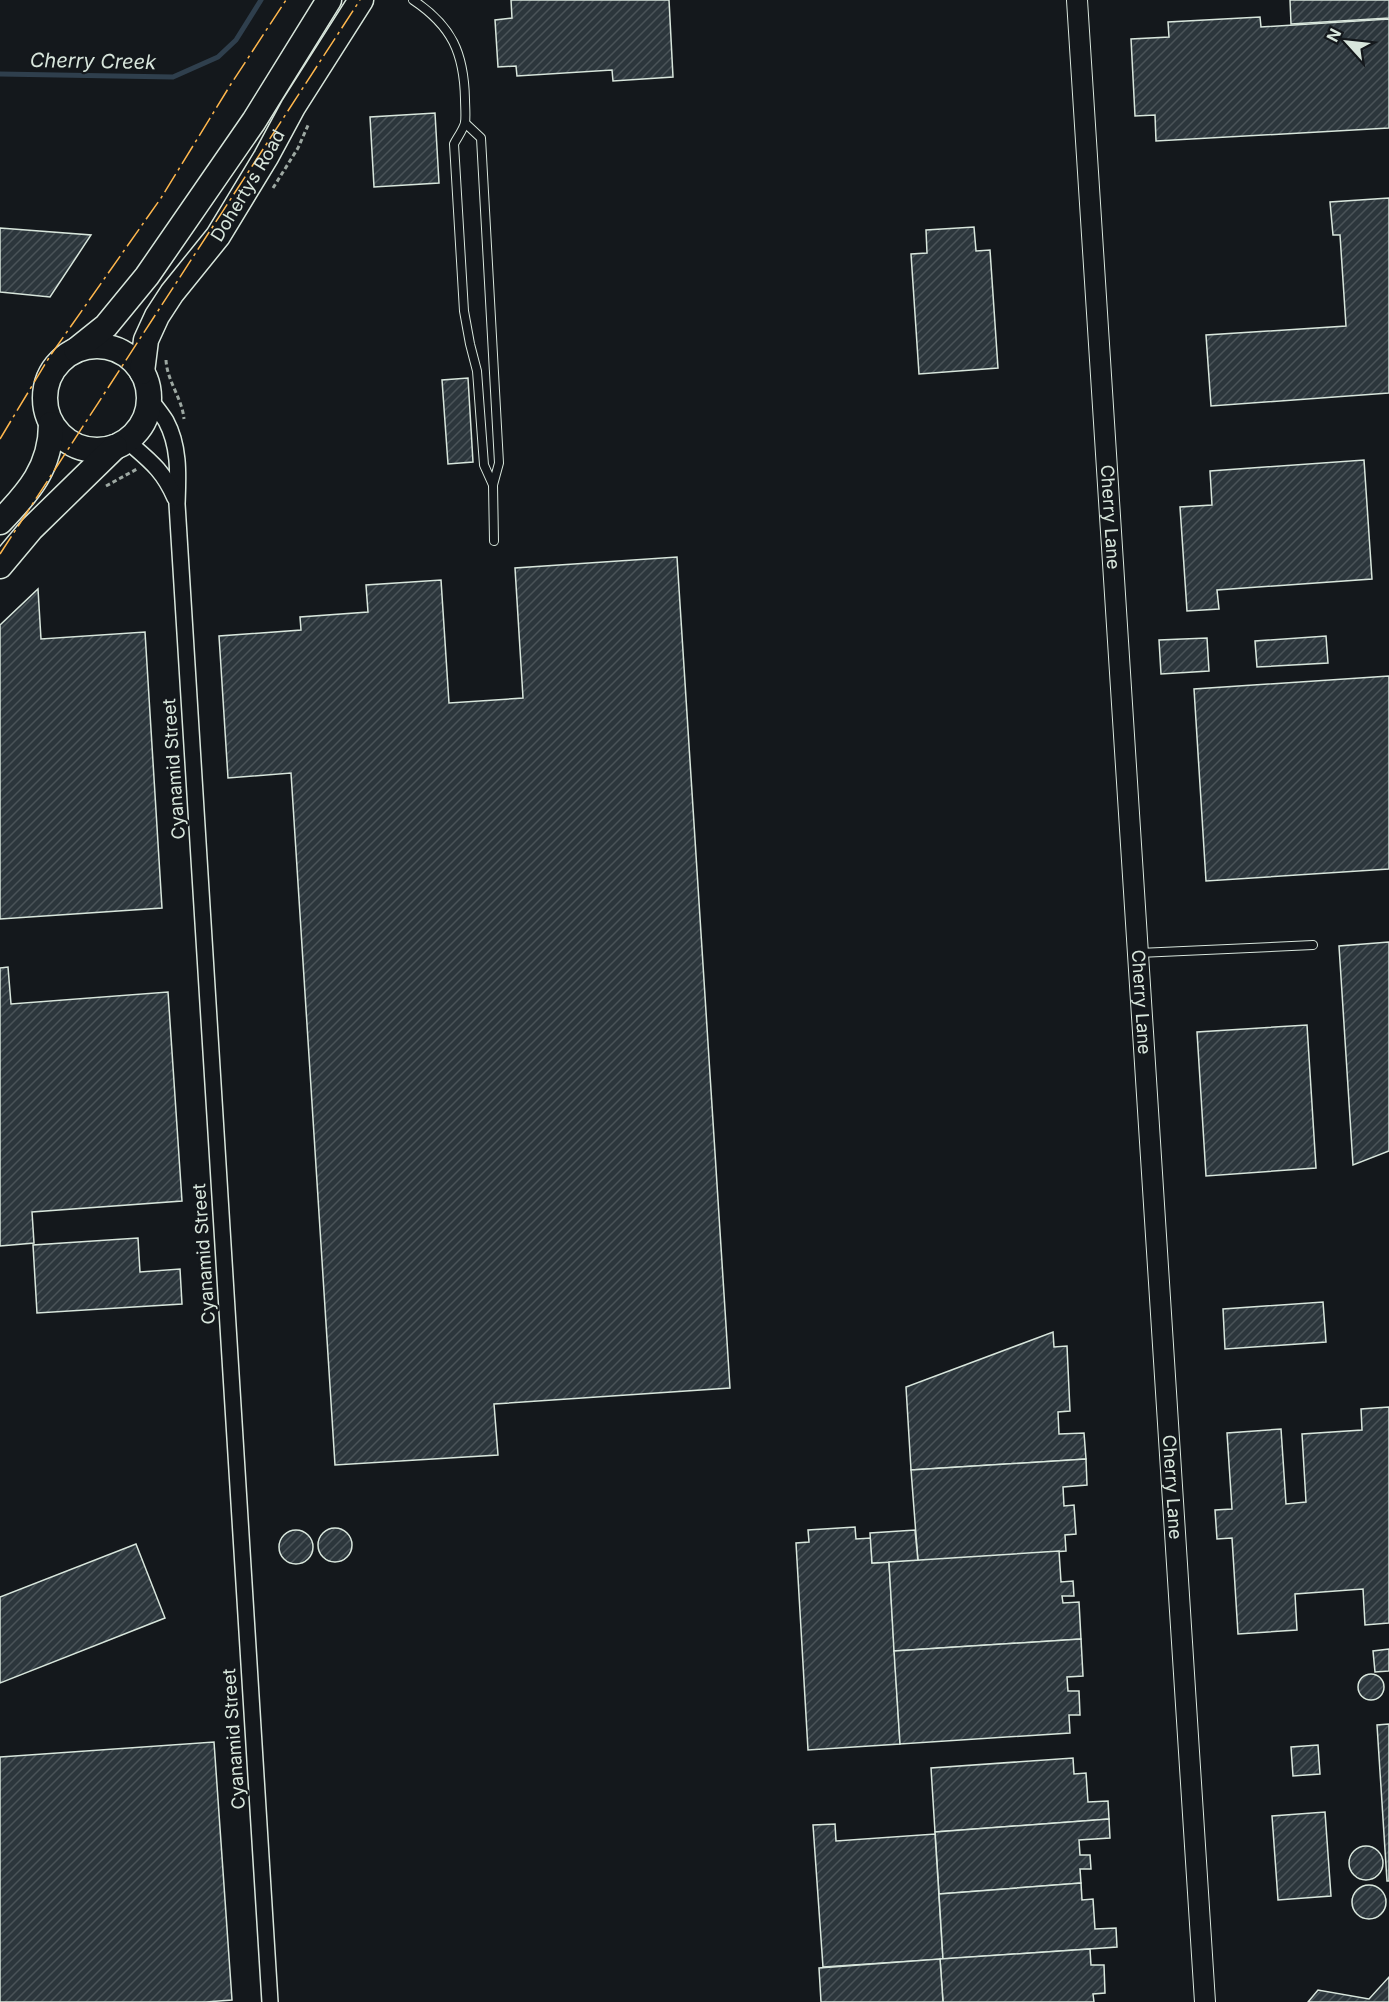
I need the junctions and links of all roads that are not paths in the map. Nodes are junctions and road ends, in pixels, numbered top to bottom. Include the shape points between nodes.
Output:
1 (329, 0) edge
2 (361, 0) edge
3 (413, 0) edge
4 (1077, 0) edge
5 (465, 123) junction
6 (76, 350) junction
7 (142, 372) junction
8 (149, 398) junction
9 (51, 424) junction
10 (121, 444) junction
11 (493, 485) junction
12 (177, 504) junction
13 (0, 522) edge
14 (494, 541) dead end
15 (0, 566) edge
16 (1313, 945) dead end
17 (1139, 953) junction
18 (270, 2002) edge
19 (1205, 2002) edge

1 - 6 main road, Dohertys Road via 254,121 147,276 106,326
2 - 7 main road, Dohertys Road via 224,226 157,316 146,340
3 - 5 lane via 441,24 460,56
4 - 17 street, Cherry Lane
5 - 11 lane via 454,144 464,310 477,371 484,465
5 - 11 lane via 481,138 499,463
6 - 7 main road via 106,346 127,355
6 - 9 main road via 64,357 47,381 45,403
7 - 8 main road
8 - 10 main road via 139,430
8 - 12 street, Cyanamid Street via 174,442
9 - 10 main road via 60,436 79,447 101,451
9 - 13 main road via 51,440 42,470
10 - 12 street, Cyanamid Street via 159,469
10 - 15 main road via 31,529
11 - 14 lane
12 - 18 street, Cyanamid Street
16 - 17 lane
17 - 19 street, Cherry Lane

